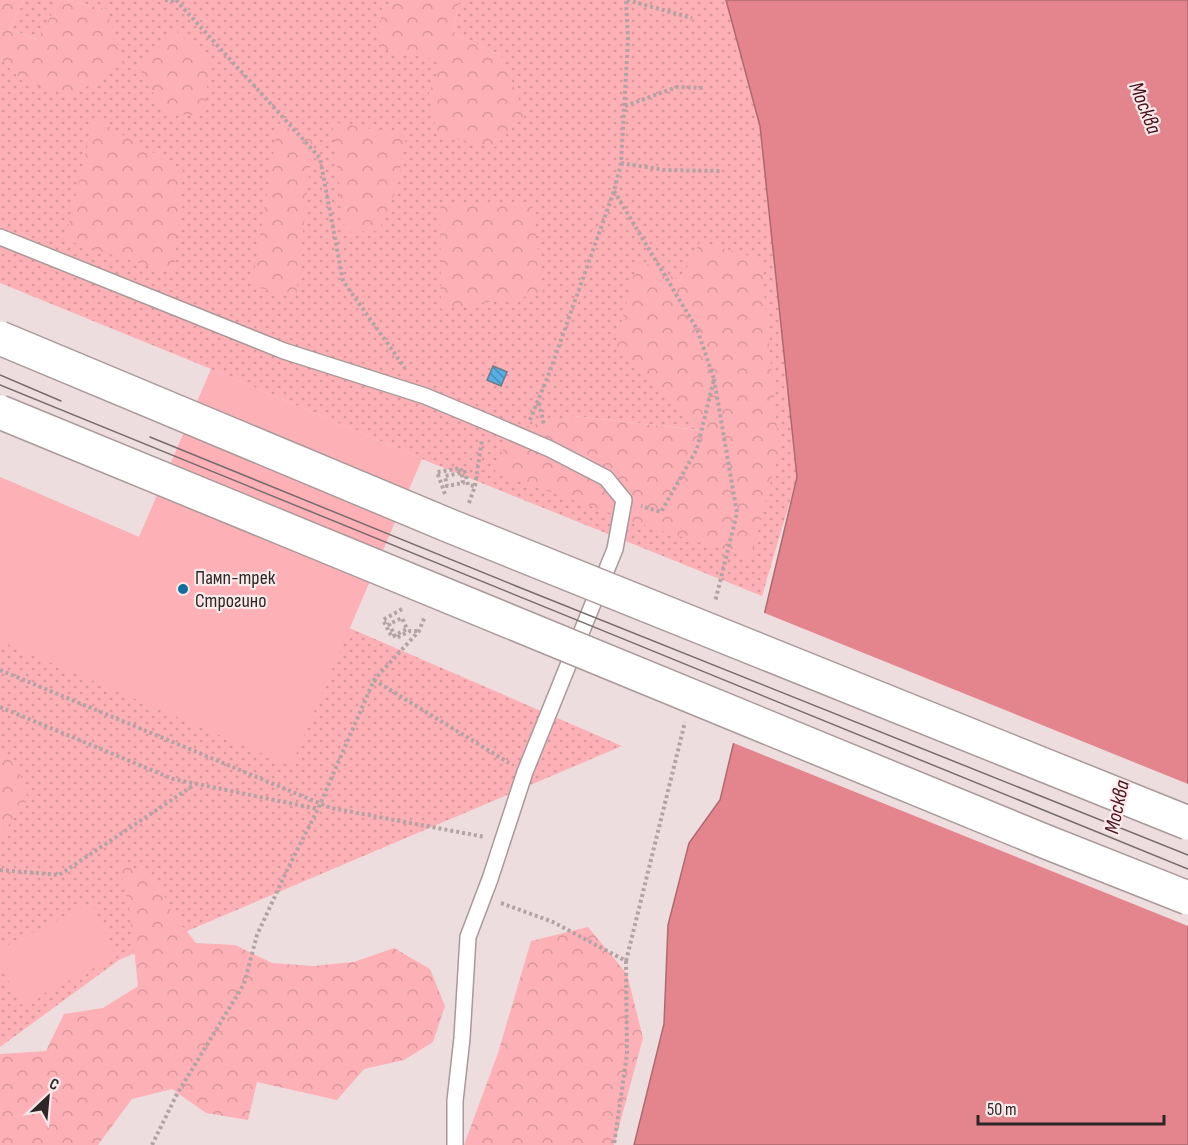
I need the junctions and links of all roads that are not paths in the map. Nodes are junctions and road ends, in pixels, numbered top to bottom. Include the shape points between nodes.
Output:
1 (0, 237) edge
2 (0, 338) edge
3 (0, 412) edge
4 (1188, 823) edge
5 (1188, 898) edge
6 (456, 1145) edge

1 - 6 lane via 284,351 425,396 550,449 606,478 624,500 615,549 525,772 468,937 455,1101
2 - 4 main road, bridge via 450,526
3 - 5 main road, bridge

